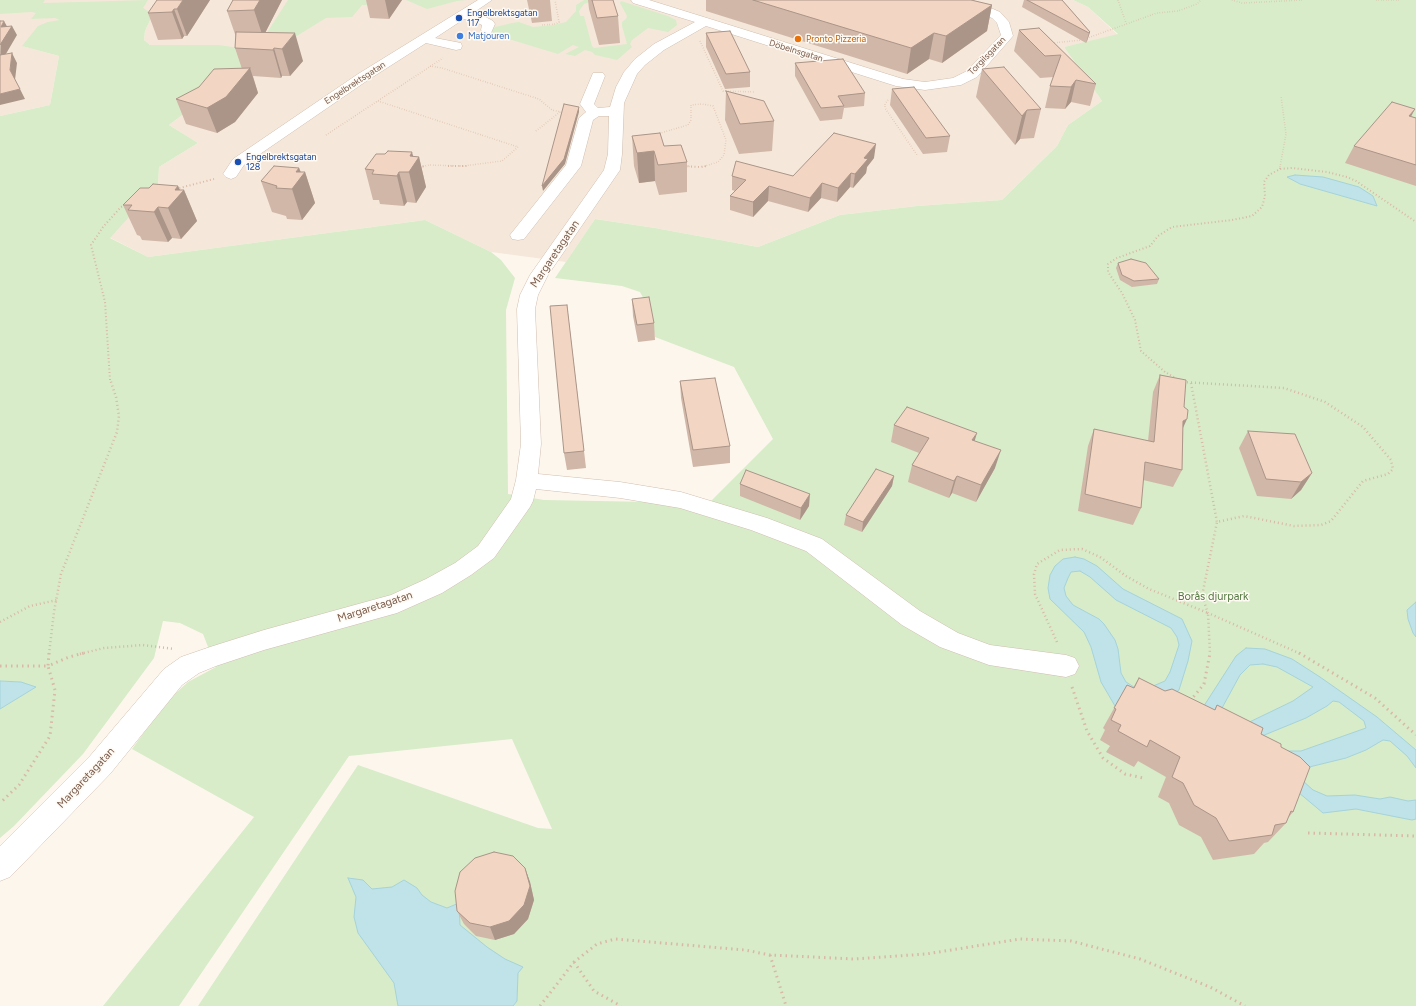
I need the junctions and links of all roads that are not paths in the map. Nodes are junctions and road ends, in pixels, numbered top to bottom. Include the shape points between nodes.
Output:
1 (486, 0) edge
2 (637, 0) edge
3 (962, 0) edge
4 (463, 15) junction
5 (704, 22) junction
6 (487, 30) dead end
7 (424, 39) junction
8 (456, 46) dead end
9 (598, 76) dead end
10 (956, 82) joint
11 (600, 110) junction
12 (231, 174) road end
13 (518, 235) dead end
14 (527, 480) junction
15 (1066, 666) road end
16 (0, 867) edge

1 - 4 street, Engelbrektsgatan
2 - 5 street, Döbelnsgatan
3 - 10 street, Torgilsgatan via 996,15 1003,22 1007,36 972,74
4 - 6 street via 486,22 489,24
4 - 7 street, Engelbrektsgatan
5 - 10 street, Döbelnsgatan via 901,83 925,86
5 - 11 street, Margaretagatan via 651,53 631,72 617,103
7 - 8 street
7 - 12 street, Engelbrektsgatan via 238,162
9 - 11 street via 587,104
11 - 13 street via 586,118 583,124 573,166
11 - 14 street, Margaretagatan via 615,154 612,170 539,275 529,295 526,310 532,444
14 - 15 street via 620,490 681,500 759,524 814,545 871,590 949,640 989,655
14 - 16 street, Margaretagatan via 522,501 486,552 434,586 397,603 210,657 190,665 173,677 100,766

